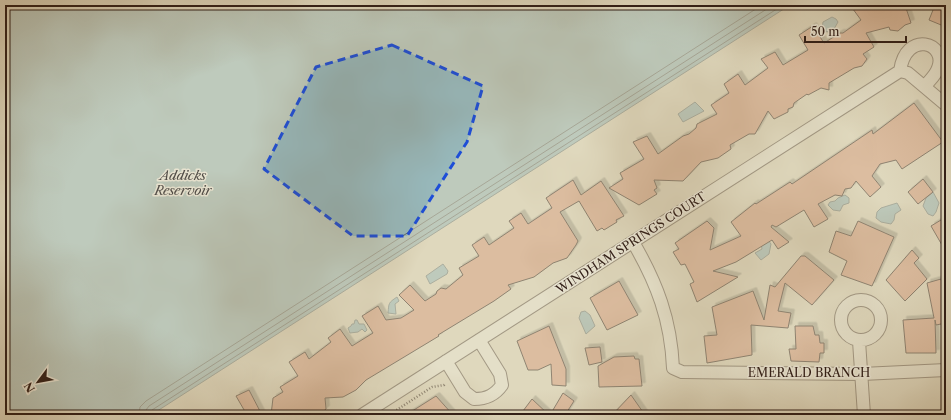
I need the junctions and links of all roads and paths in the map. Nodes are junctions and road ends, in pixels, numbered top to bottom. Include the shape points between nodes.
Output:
1 (900, 71) junction
2 (925, 86) junction
3 (946, 105) edge
4 (633, 242) junction
5 (479, 340) junction
6 (859, 341) dead end
7 (449, 366) junction
8 (946, 370) edge
9 (862, 374) junction
10 (362, 415) edge
11 (389, 415) edge
12 (864, 415) edge

1 - 2 street via 908,73
1 - 2 street via 903,57 913,46 926,44 932,47 940,63 938,70
1 - 4 street, WINDHAM SPRINGS COURT
2 - 3 street
4 - 5 street, WINDHAM SPRINGS COURT
4 - 9 street, EMERALD BRANCH via 647,267 663,306 672,344 673,368 682,372
5 - 7 street, WINDHAM SPRINGS COURT
5 - 7 street via 500,374 502,385 498,391 484,399 474,399 465,392
6 - 9 street
7 - 10 street, WINDHAM SPRINGS COURT
7 - 11 path via 444,385 432,387
8 - 9 street, EMERALD BRANCH
9 - 12 street

